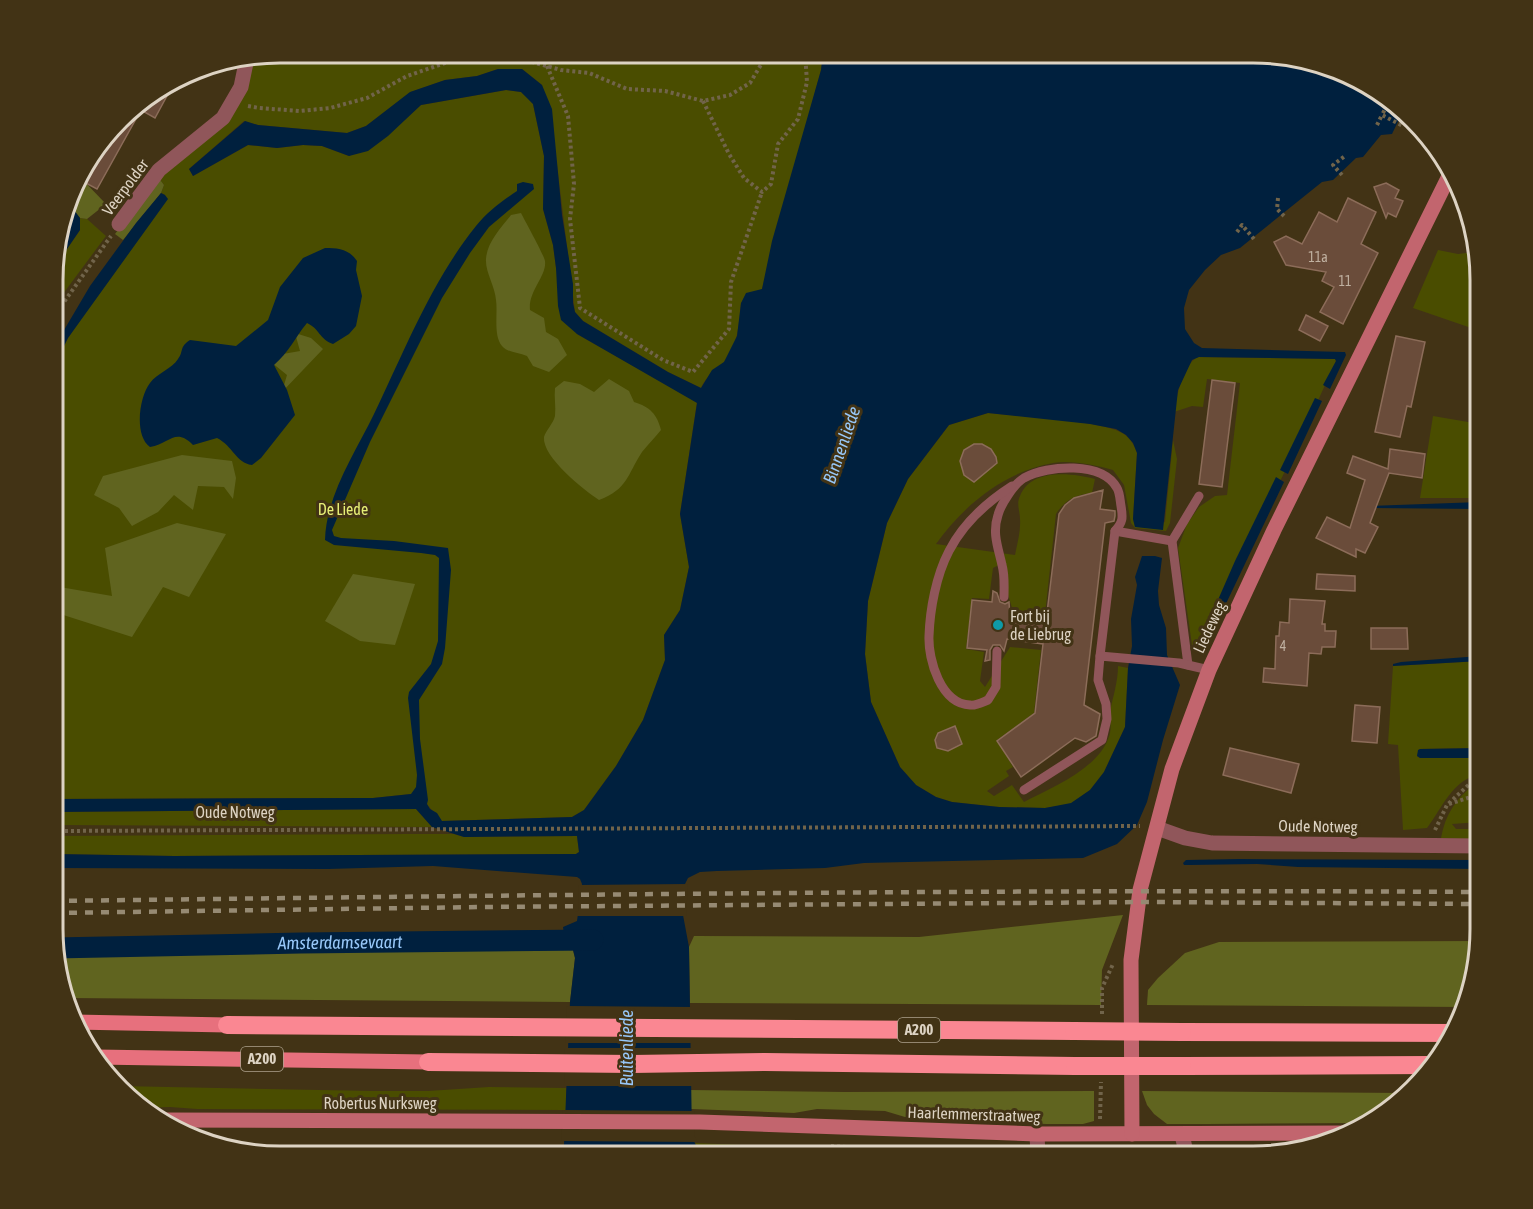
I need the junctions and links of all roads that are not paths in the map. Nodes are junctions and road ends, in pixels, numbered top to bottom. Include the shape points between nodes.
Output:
1 (245, 66) edge
2 (1446, 181) edge
3 (119, 224) road end
4 (1022, 479) junction
5 (1199, 496) dead end
6 (1115, 531) junction
7 (1172, 541) junction
8 (1004, 597) dead end
9 (997, 651) dead end
10 (1100, 656) junction
11 (1183, 664) junction
12 (1209, 670) junction
13 (1024, 790) dead end
14 (1150, 827) junction
15 (1470, 846) edge
16 (84, 1022) edge
17 (227, 1025) joint
18 (1444, 1033) edge
19 (105, 1057) edge
20 (428, 1062) joint
21 (1422, 1065) edge
22 (177, 1120) edge
23 (598, 1121) joint
24 (1328, 1133) edge
25 (1037, 1134) junction
26 (1132, 1134) junction
27 (1182, 1134) junction
28 (1038, 1146) edge
29 (1185, 1146) edge

1 - 3 street, Veerpolder via 241,87 223,118 159,170
2 - 12 main road, Liedeweg
4 - 6 lane via 1044,470 1078,468 1103,474 1118,489 1122,524
4 - 8 lane via 998,514 994,535 1005,580
4 - 9 lane via 962,530 945,561 932,607 928,639 935,672 942,689 959,702 971,706 988,700 996,687
5 - 7 lane
6 - 7 lane
6 - 10 lane
7 - 11 lane
10 - 11 lane
10 - 13 lane via 1098,680 1107,719 1102,740
11 - 12 lane
12 - 14 main road, Liedeweg
14 - 15 street, Oude Notweg via 1212,843
14 - 26 main road, Liedeweg via 1131,960
16 - 17 main road, A200
17 - 18 highway, A200, bridge
19 - 20 main road, A200
20 - 21 highway, A200, bridge
22 - 23 main road, Robertus Nurksweg
23 - 25 main road, Haarlemmerstraatweg
24 - 27 main road, Haarlemmerstraatweg
25 - 26 main road, Haarlemmerstraatweg
25 - 28 street
26 - 27 main road, Haarlemmerstraatweg
27 - 29 street

